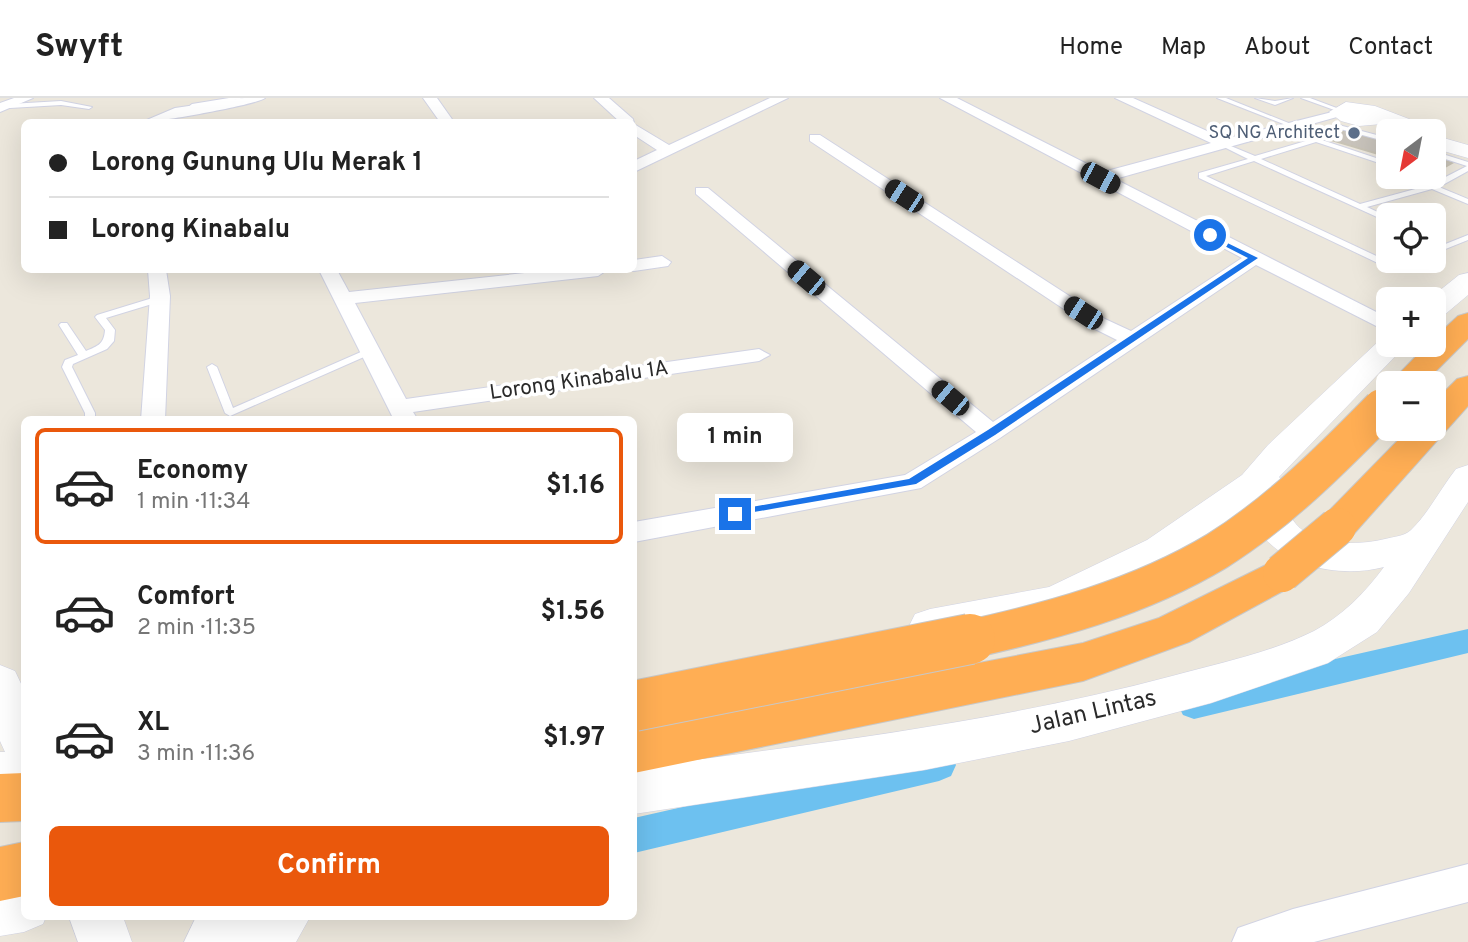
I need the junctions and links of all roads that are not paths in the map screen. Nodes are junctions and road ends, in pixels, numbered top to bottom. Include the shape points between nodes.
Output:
1 (26, 98) edge
2 (242, 98) edge
3 (258, 98) edge
4 (430, 98) edge
5 (601, 98) edge
6 (947, 98) edge
7 (1122, 98) edge
8 (1220, 98) edge
9 (1258, 98) edge
10 (1290, 98) edge
11 (1304, 98) edge
12 (777, 99) edge
13 (5, 107) edge
14 (89, 107) dead end
15 (189, 109) junction
16 (1355, 113) edge
17 (156, 119) edge
18 (445, 119) edge
19 (625, 119) edge
20 (1378, 119) edge
21 (1376, 121) edge
22 (1310, 122) joint
23 (1293, 126) junction
24 (1376, 130) edge
25 (637, 131) edge
26 (815, 138) dead end
27 (1446, 138) edge
28 (1316, 140) junction
29 (1224, 145) junction
30 (1446, 145) edge
31 (1468, 145) edge
32 (669, 150) junction
33 (1468, 152) edge
34 (1446, 158) edge
35 (1253, 159) junction
36 (1376, 160) edge
37 (637, 166) edge
38 (1468, 166) edge
39 (1100, 178) junction
40 (1446, 180) edge
41 (1426, 189) edge
42 (1438, 189) edge
43 (702, 191) dead end
44 (1468, 202) edge
45 (1360, 207) junction
46 (1376, 214) edge
47 (1468, 237) edge
48 (1446, 247) edge
49 (1254, 258) junction
50 (1376, 258) edge
51 (662, 262) dead end
52 (637, 265) edge
53 (157, 273) edge
54 (330, 273) edge
55 (571, 273) edge
56 (1468, 281) edge
57 (159, 299) junction
58 (343, 299) junction
59 (1446, 299) edge
60 (1376, 320) edge
61 (1468, 322) edge
62 (64, 324) dead end
63 (1132, 340) junction
64 (370, 351) junction
65 (83, 355) junction
66 (759, 355) dead end
67 (1379, 357) edge
68 (212, 367) dead end
69 (1418, 371) edge
70 (1468, 386) edge
71 (1446, 410) edge
72 (402, 413) edge
73 (1376, 414) edge
74 (90, 416) edge
75 (153, 416) edge
76 (992, 433) junction
77 (1418, 441) edge
78 (1280, 453) junction
79 (1468, 477) edge
80 (637, 531) edge
81 (1423, 543) junction
82 (637, 682) edge
83 (0, 684) edge
84 (637, 705) edge
85 (21, 736) edge
86 (637, 750) edge
87 (906, 753) junction
88 (21, 773) edge
89 (0, 774) edge
90 (637, 791) edge
91 (21, 797) edge
92 (0, 798) edge
93 (637, 816) edge
94 (21, 870) edge
95 (0, 874) edge
96 (1468, 883) edge
97 (21, 906) edge
98 (0, 909) edge
99 (97, 920) edge
100 (226, 920) edge
101 (280, 920) edge
102 (1298, 935) edge
103 (106, 942) edge
104 (211, 942) edge
105 (258, 942) edge
106 (1252, 942) edge

1 - 13 street
2 - 15 lane
3 - 15 street
4 - 18 street
5 - 19 street
6 - 39 street
7 - 29 street
8 - 23 lane
9 - 10 lane via 1275,103
11 - 16 lane
12 - 32 street
13 - 14 lane via 61,103
15 - 17 street
16 - 20 main road
16 - 21 main road
16 - 22 street
16 - 24 lane
16 - 28 lane via 1312,136
22 - 23 street
23 - 29 street
25 - 32 street
26 - 63 street via 1098,323
27 - 31 main road
28 - 35 lane
28 - 36 lane
29 - 35 lane
29 - 39 street
30 - 33 main road
32 - 37 street
34 - 38 lane
35 - 45 lane
35 - 50 lane via 1203,178
38 - 40 lane
39 - 49 street
41 - 45 lane
42 - 44 lane
43 - 76 street
45 - 46 lane
47 - 48 lane
49 - 60 street
49 - 63 street
51 - 52 street
53 - 57 street
54 - 58 street
55 - 58 street
56 - 59 main road
57 - 65 lane via 100,317 110,330 109,341
57 - 75 street
58 - 64 street
61 - 69 highway
62 - 65 lane
63 - 76 street
64 - 68 lane via 230,413
64 - 72 street
65 - 74 lane via 66,367
66 - 72 street, Lorong Kinabalu 1A
67 - 78 main road
70 - 71 highway
73 - 84 highway, bridge via 1300,490 1213,552 1150,585 1066,616 1002,633
76 - 80 street via 912,482
77 - 86 highway, bridge via 1337,527 1282,573 1174,630 1060,667
78 - 81 main road via 1265,499 1267,514 1293,542 1344,559
78 - 82 main road via 1254,484 1160,550 1056,601
79 - 81 main road, Jalan Lintas
81 - 87 main road, Jalan Lintas via 1370,614 1344,635 1319,647 1175,694
83 - 85 main road
87 - 90 main road, Jalan Lintas
87 - 93 main road via 766,791
88 - 89 main road
91 - 92 highway
94 - 95 highway
96 - 102 street
97 - 98 main road
99 - 103 main road
100 - 104 main road
101 - 105 main road
102 - 106 street

